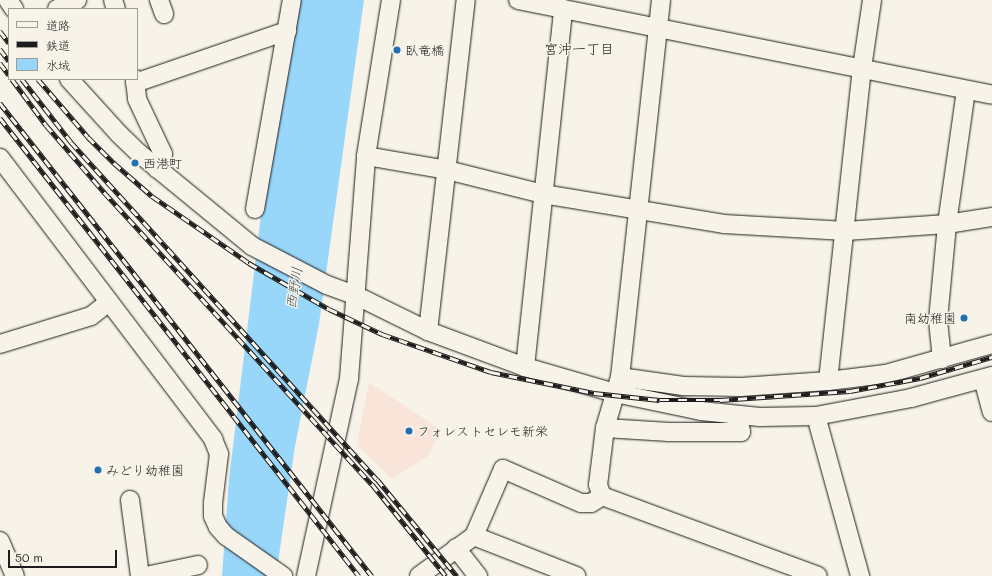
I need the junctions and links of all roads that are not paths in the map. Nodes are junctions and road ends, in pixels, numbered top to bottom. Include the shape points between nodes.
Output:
1 (77, 0) edge
2 (292, 0) edge
3 (391, 0) edge
4 (466, 0) edge
5 (518, 0) edge
6 (661, 0) edge
7 (872, 0) edge
8 (59, 8) edge
9 (563, 9) junction
10 (657, 28) junction
11 (287, 31) junction
12 (862, 68) junction
13 (70, 80) edge
14 (135, 81) edge
15 (966, 90) junction
16 (992, 95) edge
17 (366, 156) junction
18 (0, 158) edge
19 (157, 169) junction
20 (447, 170) junction
21 (543, 194) junction
22 (255, 209) dead end
23 (638, 211) junction
24 (992, 217) edge
25 (948, 224) junction
26 (846, 231) junction
27 (357, 296) junction
28 (109, 302) junction
29 (428, 331) junction
30 (0, 344) edge
31 (992, 344) edge
32 (942, 359) junction
33 (525, 367) junction
34 (987, 378) edge
35 (828, 381) junction
36 (618, 385) junction
37 (992, 412) edge
38 (738, 415) junction
39 (816, 416) junction
40 (605, 428) junction
41 (602, 496) junction
42 (130, 500) dead end
43 (474, 536) junction
44 (0, 541) edge
45 (456, 548) junction
46 (198, 565) dead end
47 (15, 576) edge
48 (140, 576) edge
49 (146, 576) edge
50 (282, 576) edge
51 (306, 576) edge
52 (419, 576) edge
53 (478, 576) edge
54 (576, 576) edge
55 (818, 576) edge
56 (860, 576) edge

1 - 8 street
2 - 11 street
3 - 17 street
4 - 20 street
5 - 9 street
6 - 10 street
7 - 12 street
9 - 10 street
9 - 21 street
10 - 12 street
10 - 23 street
11 - 14 street
11 - 22 street
12 - 15 street
12 - 26 street
13 - 19 street via 119,134
14 - 19 street via 137,99 163,154
15 - 16 street
15 - 25 street
17 - 20 street
17 - 27 street via 357,262
18 - 28 street
19 - 27 street via 252,246 327,285
20 - 21 street
20 - 29 street
21 - 23 street
21 - 33 street
23 - 26 street via 724,224
23 - 36 street
24 - 25 street
25 - 26 street
25 - 32 street via 938,320
26 - 35 street
27 - 29 street
27 - 51 street via 349,379
28 - 30 street via 91,316
28 - 50 street via 217,446 219,462 213,516 218,527 226,536
29 - 33 street
31 - 32 street
32 - 35 street via 886,374
33 - 36 street
34 - 37 street
34 - 39 street via 911,398
35 - 36 street via 741,387
36 - 38 street via 701,411
36 - 40 street
38 - 39 street
38 - 40 street via 741,432 668,432
39 - 56 street
40 - 41 street via 598,485
41 - 43 street via 591,503 581,503 503,468
41 - 55 street
42 - 48 street
43 - 45 street
43 - 54 street
44 - 47 street
45 - 52 street
45 - 53 street
46 - 49 street

